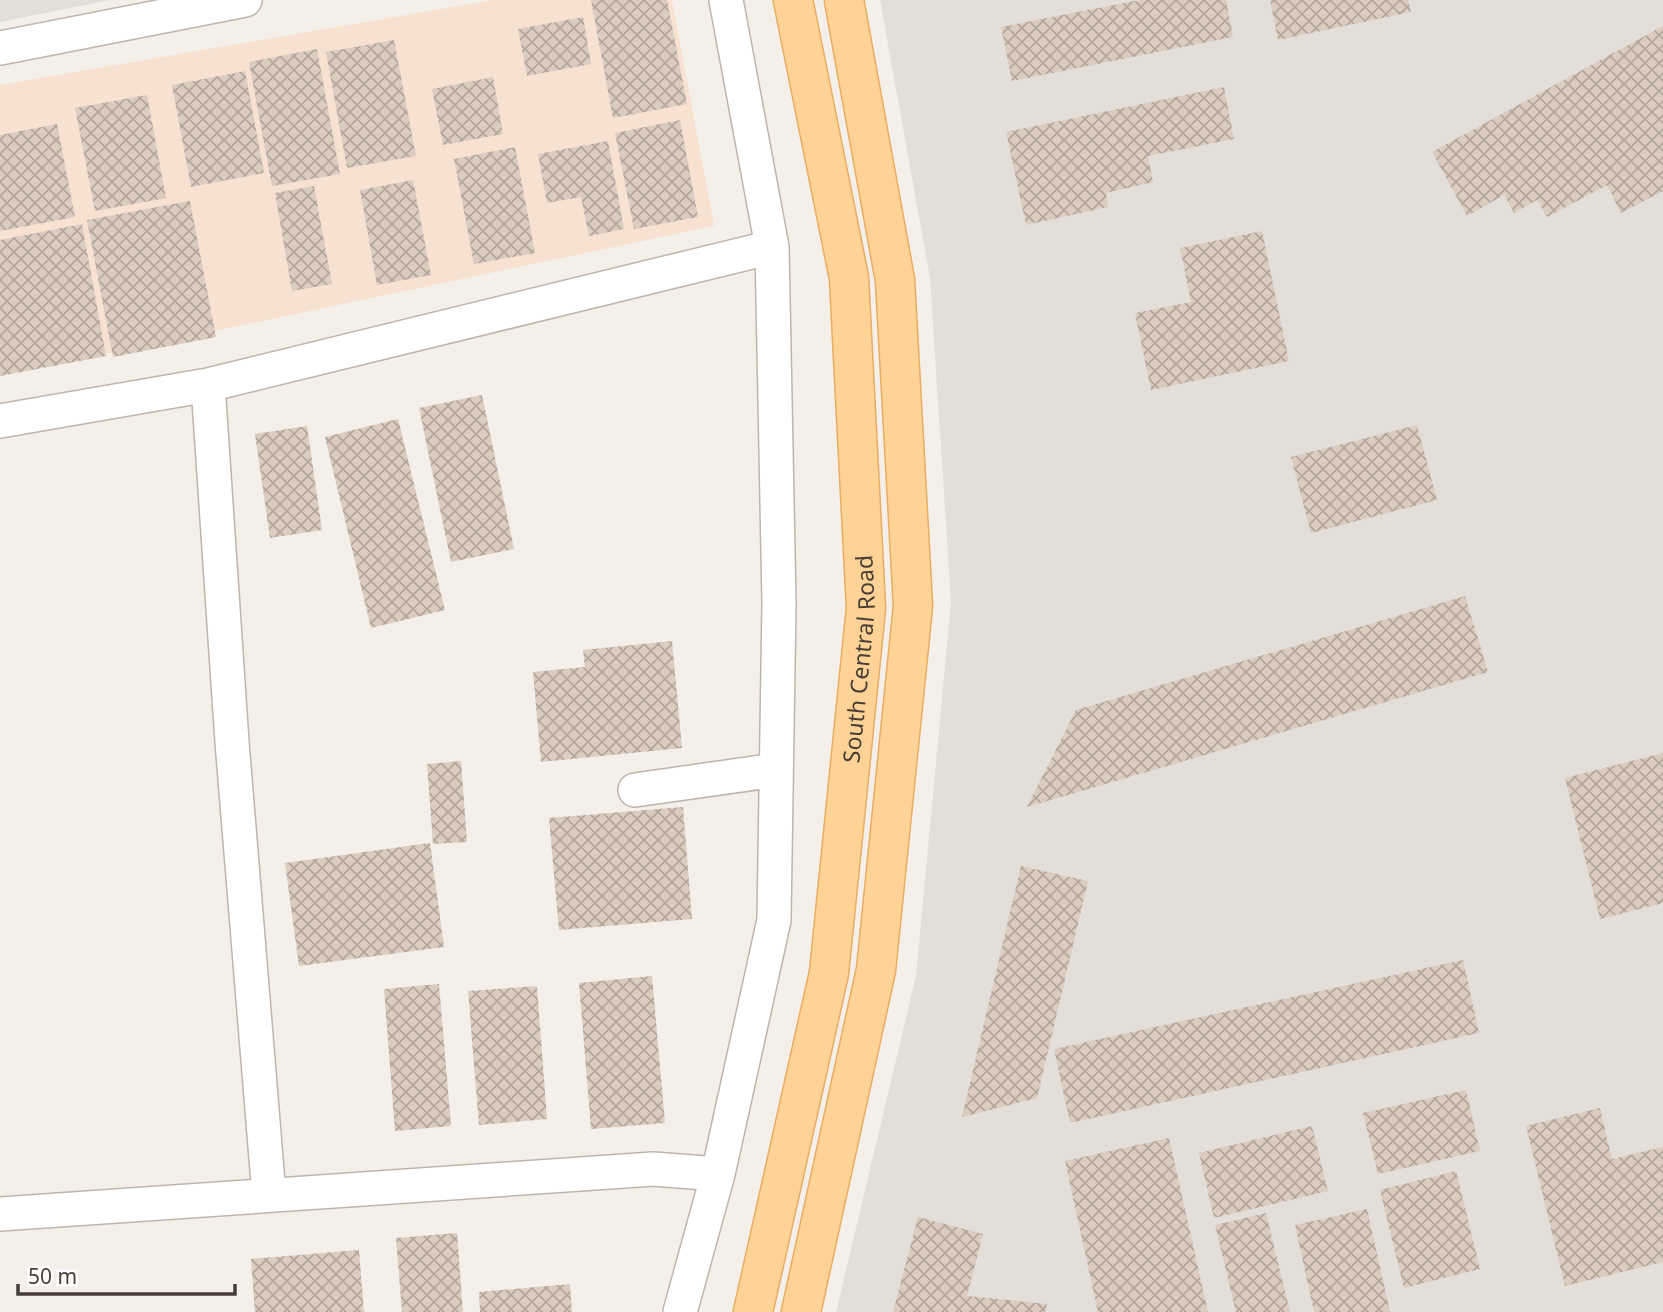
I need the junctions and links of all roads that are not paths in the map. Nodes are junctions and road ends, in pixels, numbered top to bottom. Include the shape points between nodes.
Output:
1 (245, 0) edge
2 (726, 0) edge
3 (793, 0) edge
4 (844, 0) edge
5 (0, 48) edge
6 (772, 247) junction
7 (208, 385) junction
8 (0, 421) edge
9 (776, 770) junction
10 (635, 790) dead end
11 (718, 1174) junction
12 (269, 1195) junction
13 (0, 1214) edge
14 (680, 1312) edge
15 (753, 1312) edge
16 (801, 1312) edge

1 - 5 street
2 - 6 street
3 - 15 main road, South Central Road via 849,278 866,608 828,973
4 - 16 main road, South Central Road via 895,280 912,606 876,970
6 - 7 street
6 - 9 street via 779,603
7 - 8 street
7 - 12 street
9 - 10 street
9 - 11 street via 774,920
11 - 12 street via 653,1169
11 - 14 street
12 - 13 street

